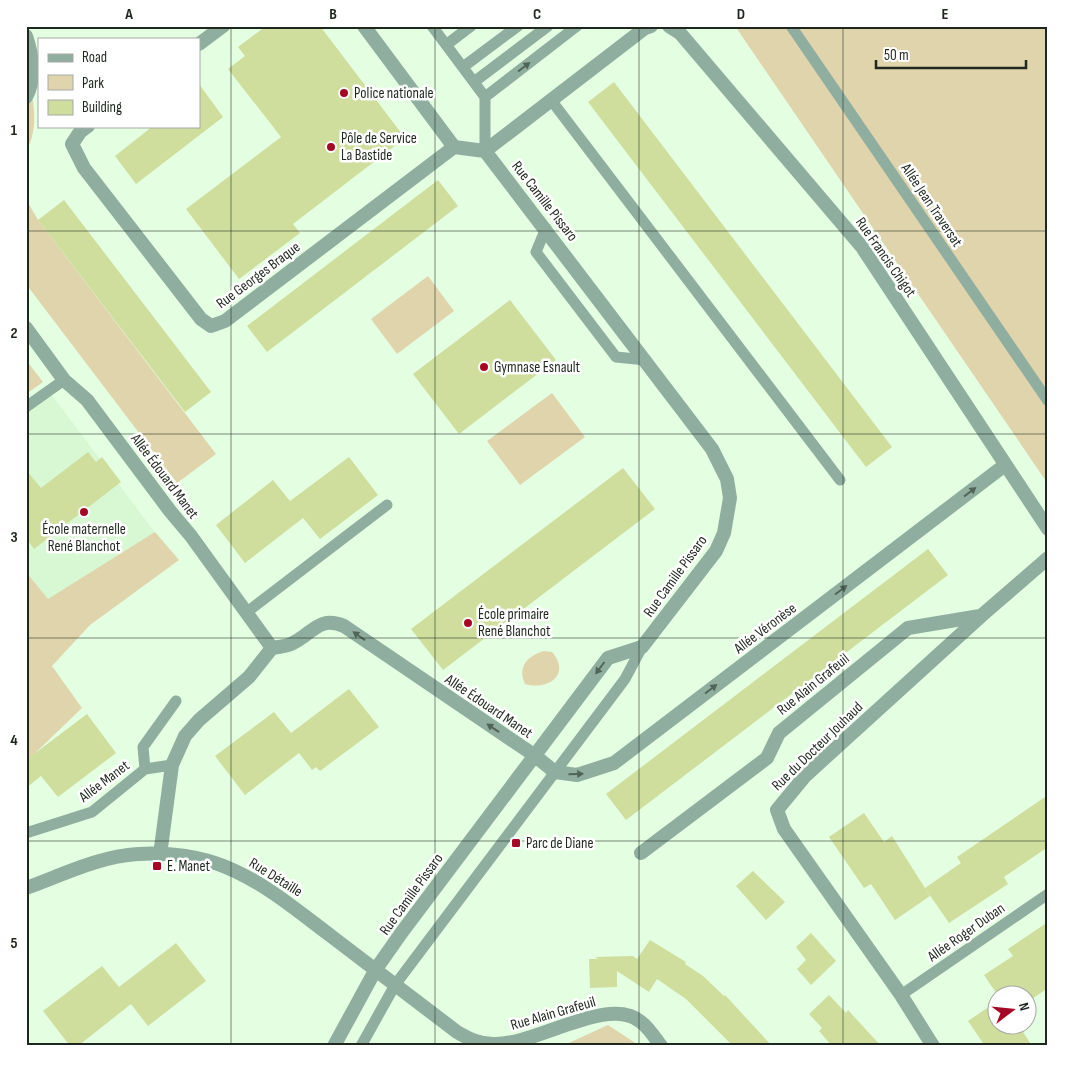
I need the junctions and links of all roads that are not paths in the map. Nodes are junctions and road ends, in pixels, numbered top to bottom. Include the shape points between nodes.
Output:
1 (223, 26) edge
2 (364, 26) edge
3 (432, 26) edge
4 (471, 26) edge
5 (518, 26) edge
6 (548, 26) edge
7 (577, 26) edge
8 (651, 26) edge
9 (669, 26) edge
10 (792, 26) edge
11 (26, 36) edge
12 (200, 43) edge
13 (446, 45) junction
14 (463, 67) junction
15 (474, 82) junction
16 (26, 97) edge
17 (485, 97) junction
18 (552, 100) junction
19 (85, 128) edge
20 (454, 147) junction
21 (485, 150) junction
22 (546, 228) junction
23 (26, 328) edge
24 (646, 360) junction
25 (64, 380) junction
26 (1048, 401) edge
27 (26, 407) edge
28 (1005, 465) junction
29 (840, 480) dead end
30 (387, 505) dead end
31 (1048, 529) edge
32 (1048, 558) edge
33 (247, 612) junction
34 (981, 616) junction
35 (642, 647) junction
36 (272, 648) junction
37 (176, 701) dead end
38 (534, 755) junction
39 (172, 765) junction
40 (145, 769) junction
41 (554, 772) junction
42 (26, 833) edge
43 (641, 853) dead end
44 (160, 855) junction
45 (26, 888) edge
46 (1048, 894) edge
47 (376, 969) junction
48 (395, 985) junction
49 (901, 996) junction
50 (334, 1046) edge
51 (360, 1046) edge
52 (661, 1046) edge
53 (933, 1046) edge

1 - 12 street
2 - 20 street
3 - 13 lane
4 - 13 lane
5 - 14 lane
6 - 15 lane
17 -> 7 lane
8 - 18 street
9 - 28 street, Rue Francis Chigot via 680,33 862,247
10 - 26 lane, Allée Jean Traversat
11 - 16 street via 32,66 30,91
13 - 14 lane
14 - 15 lane
15 - 17 lane
17 - 21 lane
18 - 21 street
18 - 29 lane
19 - 20 street, Rue Georges Braque via 72,144 84,168 201,320 211,326 225,321
20 - 21 street
21 - 22 street, Rue Camille Pissaro
22 - 24 street, Rue Camille Pissaro
22 - 24 lane via 536,252 573,302 616,357
23 - 25 street, Allée Édouard Manet
24 - 35 street, Rue Camille Pissaro via 712,449 727,480 730,498 724,533 716,551
25 - 27 lane
25 - 33 street, Allée Édouard Manet via 87,400
28 - 31 street, Rue Francis Chigot
41 -> 28 street, Allée Véronèse via 577,775 614,763
30 - 33 lane
32 - 34 street, Rue du Docteur Jouhaud
33 - 36 street, Allée Édouard Manet
34 - 43 street, Rue Alain Grafeuil via 908,628 779,733 767,758
34 - 49 street, Rue du Docteur Jouhaud via 805,776 777,810 784,829
35 -> 38 street, Rue Camille Pissaro via 608,658
35 - 41 lane via 625,679
38 -> 36 street, Allée Édouard Manet via 335,622 321,624 292,644
36 - 39 street via 249,677 185,736
37 - 40 lane via 143,747
38 - 41 street
38 - 47 street, Rue Camille Pissaro
39 - 40 lane, Allée Manet
39 - 44 street
40 - 42 lane, Allée Manet via 92,812
41 - 48 lane via 537,799
44 - 45 street, Rue Détaille via 137,854 104,860
44 - 47 street, Rue Détaille via 189,856 243,873
46 - 49 lane, Allée Roger Duban
47 - 48 street, Rue Alain Grafeuil
47 - 50 street, Rue Camille Pissaro
48 - 51 lane
48 - 52 street, Rue Alain Grafeuil via 475,1042 526,1041 596,1014 620,1014 640,1021
49 - 53 street, Rue du Docteur Jouhaud

